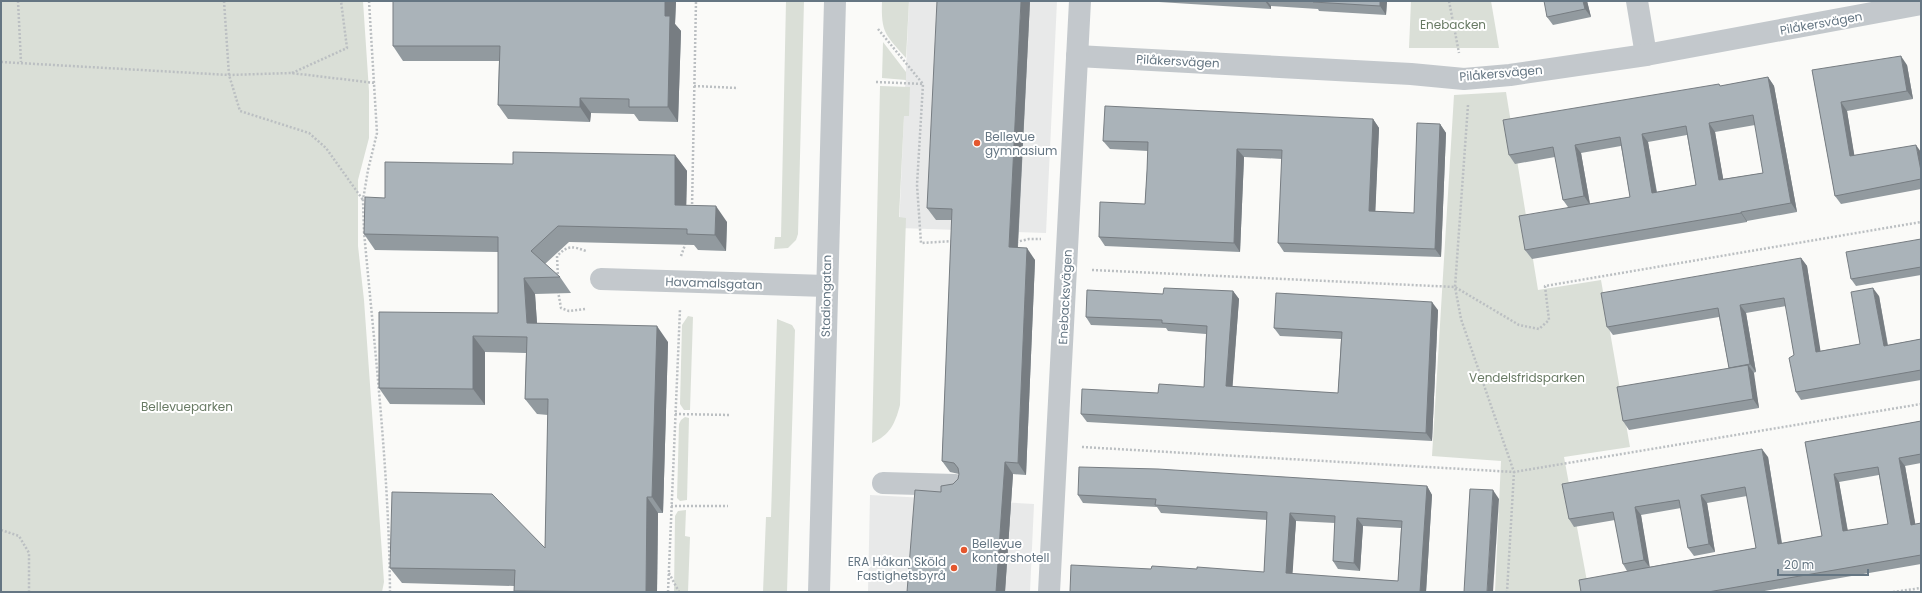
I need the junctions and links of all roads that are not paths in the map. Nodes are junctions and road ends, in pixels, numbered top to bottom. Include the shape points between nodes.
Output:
1 (835, 1) edge
2 (1080, 1) edge
3 (1637, 1) edge
4 (1921, 4) edge
5 (1646, 55) junction
6 (1077, 56) junction
7 (601, 279) dead end
8 (826, 286) junction
9 (884, 483) dead end
10 (956, 485) edge
11 (819, 592) edge
12 (1048, 592) edge

1 - 8 street, Stadiongatan
2 - 6 street, Enebacksvägen
3 - 5 street
4 - 5 street, Pilåkersvägen
5 - 6 street, Pilåkersvägen via 1510,75 1464,78
6 - 12 street, Enebacksvägen
7 - 8 street, Havamalsgatan
8 - 11 street, Stadiongatan
9 - 10 street

